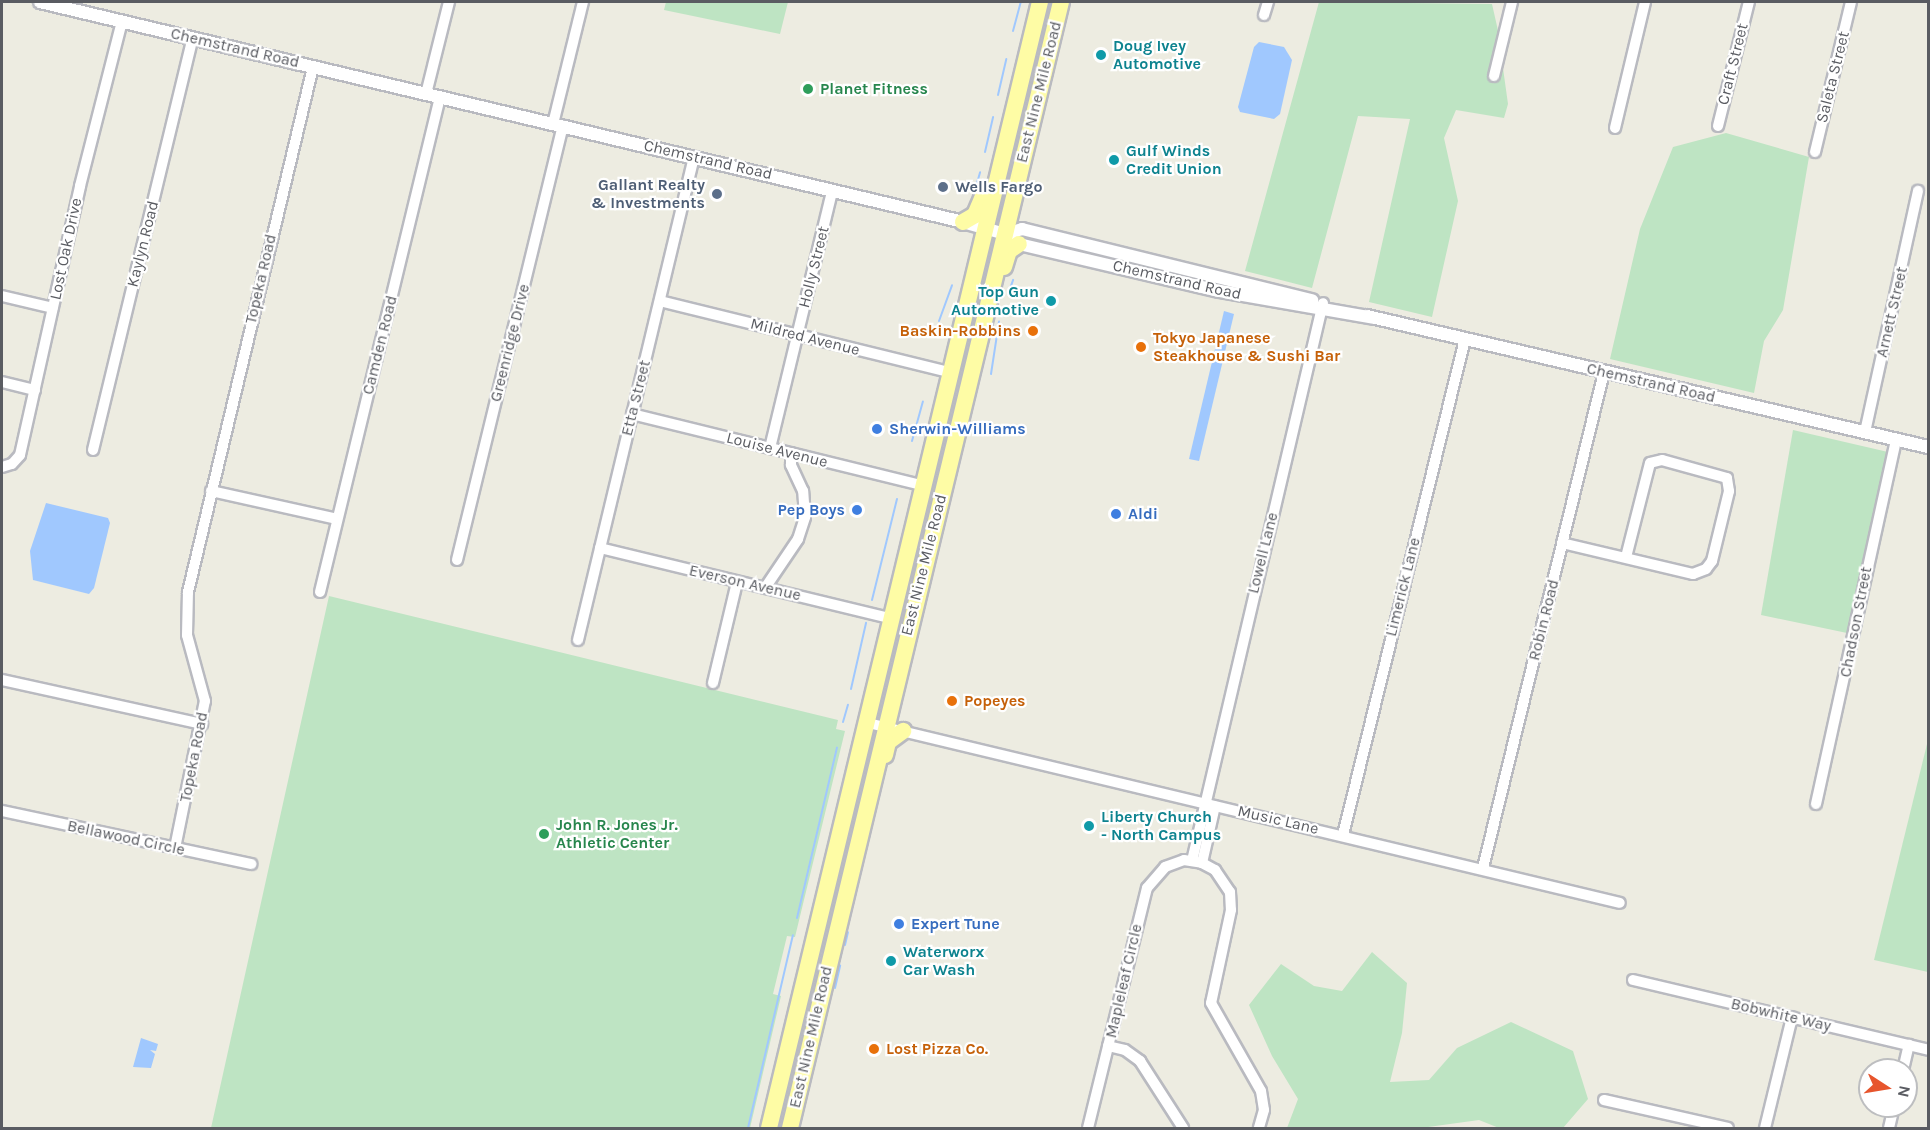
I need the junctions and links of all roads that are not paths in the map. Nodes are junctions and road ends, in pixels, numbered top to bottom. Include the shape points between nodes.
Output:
1 (40, 2) edge
2 (449, 2) edge
3 (583, 2) edge
4 (1040, 2) edge
5 (1047, 2) edge
6 (1054, 2) edge
7 (1061, 2) edge
8 (1268, 2) edge
9 (1512, 2) edge
10 (1645, 2) edge
11 (1749, 2) edge
12 (1851, 2) edge
13 (72, 5) edge
14 (1264, 15) dead end
15 (122, 21) junction
16 (193, 38) junction
17 (1052, 40) junction
18 (1035, 52) junction
19 (313, 67) junction
20 (1494, 76) dead end
21 (1020, 82) junction
22 (426, 94) junction
23 (440, 98) junction
24 (558, 125) junction
25 (1718, 126) dead end
26 (1615, 128) dead end
27 (1815, 152) dead end
28 (694, 157) junction
29 (1023, 161) junction
30 (832, 190) junction
31 (1918, 191) dead end
32 (963, 222) junction
33 (984, 229) junction
34 (1005, 234) junction
35 (1020, 237) junction
36 (2, 296) edge
37 (660, 301) junction
38 (1322, 306) junction
39 (53, 308) junction
40 (797, 335) junction
41 (1465, 339) junction
42 (949, 372) junction
43 (1604, 372) junction
44 (2, 382) edge
45 (34, 390) junction
46 (632, 414) junction
47 (957, 428) junction
48 (1865, 432) junction
49 (1896, 440) junction
50 (1929, 447) edge
51 (770, 448) junction
52 (93, 450) dead end
53 (791, 453) junction
54 (2, 467) edge
55 (922, 485) junction
56 (211, 491) junction
57 (337, 519) junction
58 (932, 533) junction
59 (1562, 543) junction
60 (600, 548) junction
61 (927, 551) junction
62 (1626, 557) junction
63 (457, 560) dead end
64 (933, 570) dead end
65 (737, 582) junction
66 (765, 588) junction
67 (320, 592) dead end
68 (890, 618) junction
69 (578, 640) dead end
70 (2, 680) edge
71 (713, 682) dead end
72 (893, 694) junction
73 (864, 722) junction
74 (202, 724) junction
75 (885, 727) junction
76 (903, 731) junction
77 (1203, 802) junction
78 (1816, 804) dead end
79 (1215, 806) junction
80 (2, 811) edge
81 (860, 829) junction
82 (1343, 835) junction
83 (175, 848) junction
84 (832, 859) junction
85 (1197, 862) junction
86 (251, 864) dead end
87 (1483, 868) junction
88 (1620, 903) dead end
89 (826, 973) junction
90 (1633, 980) dead end
91 (798, 1003) junction
92 (1792, 1017) junction
93 (1909, 1045) junction
94 (1108, 1046) junction
95 (1929, 1050) edge
96 (1906, 1058) edge
97 (778, 1090) junction
98 (1604, 1100) dead end
99 (759, 1128) edge
100 (769, 1128) edge
101 (776, 1128) edge
102 (790, 1128) edge
103 (1088, 1128) edge
104 (1183, 1128) edge
105 (1259, 1128) edge
106 (1728, 1128) edge
107 (1765, 1128) edge

1 - 13 street, Chemstrand Road
2 - 22 street
3 - 24 street, Greenridge Drive
4 - 21 main road, East Nine Mile Road
5 - 18 main road
6 - 17 main road via 1049,30
7 - 17 main road, East Nine Mile Road
8 - 14 street
9 - 20 street
10 - 26 street
11 - 25 street, Craft Street
12 - 27 street, Saleta Street
13 - 15 street, Chemstrand Road
15 - 16 street, Chemstrand Road
15 - 39 street, Lost Oak Drive
16 - 19 street, Chemstrand Road
16 - 52 street, Kaylyn Road
17 - 29 main road, East Nine Mile Road
18 - 29 main road via 1036,67 1020,134
18 - 34 main road via 995,221
19 - 22 street, Chemstrand Road
19 - 56 street, Topeka Road
21 - 32 main road via 1003,111 982,200 971,220
21 - 33 main road, East Nine Mile Road
22 - 23 street, Chemstrand Road
23 - 24 street, Chemstrand Road
23 - 57 street, Camden Road
24 - 28 street, Chemstrand Road
24 - 63 street, Greenridge Drive
28 - 30 street, Chemstrand Road
28 - 37 street, Etta Street
29 - 34 main road, East Nine Mile Road
30 - 32 street, Chemstrand Road
30 - 40 street, Holly Street
31 - 48 street, Arnett Street
32 - 33 street, Chemstrand Road
33 - 34 street, Chemstrand Road
33 - 42 main road, East Nine Mile Road
33 - 47 main road via 992,238 992,257 957,397
34 - 35 street, Chemstrand Road
34 - 47 main road, East Nine Mile Road
35 - 38 street, Chemstrand Road via 1220,291
35 - 58 main road via 1005,261 943,514
36 - 39 street
37 - 40 street, Mildred Avenue
37 - 46 street, Etta Street
38 - 41 street, Chemstrand Road
38 - 77 street, Lowell Lane
39 - 45 street, Lost Oak Drive
40 - 42 street, Mildred Avenue
40 - 51 street, Holly Street
41 - 43 street, Chemstrand Road
41 - 82 street, Limerick Lane
42 - 55 main road, East Nine Mile Road
43 - 48 street, Chemstrand Road
43 - 59 street, Robin Road
44 - 45 street
45 - 54 street, Lost Oak Drive via 20,455 12,464
46 - 51 street, Louise Avenue
46 - 60 street, Etta Street
47 - 58 main road, East Nine Mile Road
48 - 49 street, Chemstrand Road
49 - 50 street, Chemstrand Road
49 - 78 street, Chadson Street
51 - 53 street, Louise Avenue
53 - 55 street, Louise Avenue
53 - 66 street via 791,465 803,491 805,517 798,539
55 - 61 main road via 931,504
55 - 68 main road, East Nine Mile Road
56 - 57 street
56 - 74 street, Topeka Road via 185,612 203,684
57 - 67 street, Camden Road
58 - 61 main road, East Nine Mile Road
59 - 62 street
59 - 87 street, Robin Road
60 - 65 street, Everson Avenue
60 - 69 street, Etta Street
61 - 72 main road, East Nine Mile Road
62 - 62 street via 1692,574 1706,569 1712,561 1729,491 1727,478 1718,472 1662,460 1650,464
64 - 72 main road via 903,678
65 - 66 street, Everson Avenue
65 - 71 street
66 - 68 street, Everson Avenue
68 - 73 main road, East Nine Mile Road
68 - 75 main road via 893,632 875,706 877,718
70 - 74 street
72 - 75 main road, East Nine Mile Road
73 - 75 street, Music Lane
73 - 84 main road, East Nine Mile Road
74 - 83 street, Topeka Road
75 - 76 street, Music Lane
75 - 81 main road, East Nine Mile Road
76 - 77 street, Music Lane
76 - 81 main road via 888,742 874,798
77 - 79 street, Music Lane
77 - 85 street
79 - 82 street, Music Lane
79 - 85 street
80 - 83 street, Bellawood Circle
81 - 89 main road, East Nine Mile Road
82 - 87 street, Music Lane
83 - 86 street, Bellawood Circle
84 - 89 main road via 813,962
84 - 91 main road, East Nine Mile Road
85 - 94 street, Mapleleaf Circle via 1165,867 1147,888
85 - 105 street via 1222,877 1231,900 1211,1003 1261,1091 1264,1110
87 - 88 street, Music Lane via 1535,885
89 - 102 main road, East Nine Mile Road
90 - 92 street, Bobwhite Way
91 - 97 main road, East Nine Mile Road
91 - 101 main road via 800,1024
92 - 93 street, Bobwhite Way
92 - 107 street
93 - 95 street, Bobwhite Way
93 - 96 street
94 - 103 street, Mapleleaf Circle
94 - 104 street via 1125,1050 1140,1061
97 - 99 main road via 763,1113
97 - 100 main road, East Nine Mile Road
98 - 106 street

